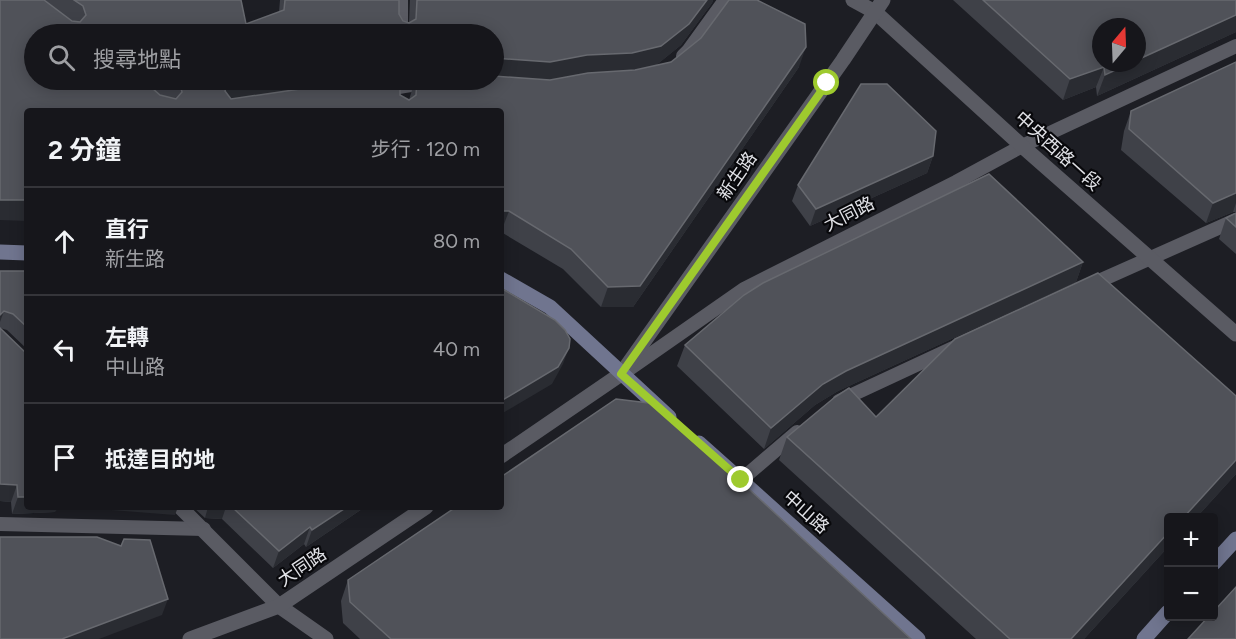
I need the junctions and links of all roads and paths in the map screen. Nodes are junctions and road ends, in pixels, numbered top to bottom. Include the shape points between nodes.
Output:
1 (401, 0) edge
2 (725, 0) edge
3 (853, 0) edge
4 (879, 6) edge
5 (401, 24) edge
6 (1236, 46) edge
7 (673, 63) edge
8 (384, 90) edge
9 (367, 91) edge
10 (1022, 146) junction
11 (1236, 220) edge
12 (0, 252) edge
13 (24, 253) edge
14 (1150, 258) junction
15 (504, 281) edge
16 (1082, 289) edge
17 (1236, 334) edge
18 (963, 344) edge
19 (621, 374) junction
20 (828, 408) edge
21 (812, 420) edge
22 (504, 454) edge
23 (741, 480) junction
24 (183, 510) edge
25 (422, 510) edge
26 (0, 524) edge
27 (204, 530) junction
28 (1236, 538) edge
29 (1218, 558) edge
30 (279, 606) junction
31 (1164, 616) edge
32 (190, 639) edge
33 (326, 639) edge
34 (918, 639) edge
35 (1144, 639) edge

1 - 5 lane
2 - 7 lane via 688,51
3 - 4 street, 中央西路一段
4 - 10 street, 中央西路一段
4 - 19 street, 新生路
6 - 10 lane, 大同路
8 - 9 lane
10 - 14 street, 中央西路一段
10 - 19 lane, 大同路 via 744,289
11 - 14 lane
12 - 13 main road
14 - 16 lane
14 - 17 street, 中央西路一段
15 - 19 main road, 中山路 via 550,307
18 - 20 lane
19 - 22 street, 大同路
19 - 23 main road, 中山路
21 - 23 lane
23 - 34 main road, 中山路
24 - 27 street
25 - 30 street, 大同路
26 - 27 lane
27 - 30 street
28 - 29 main road
30 - 32 street, 大同路
30 - 33 street
31 - 35 main road

